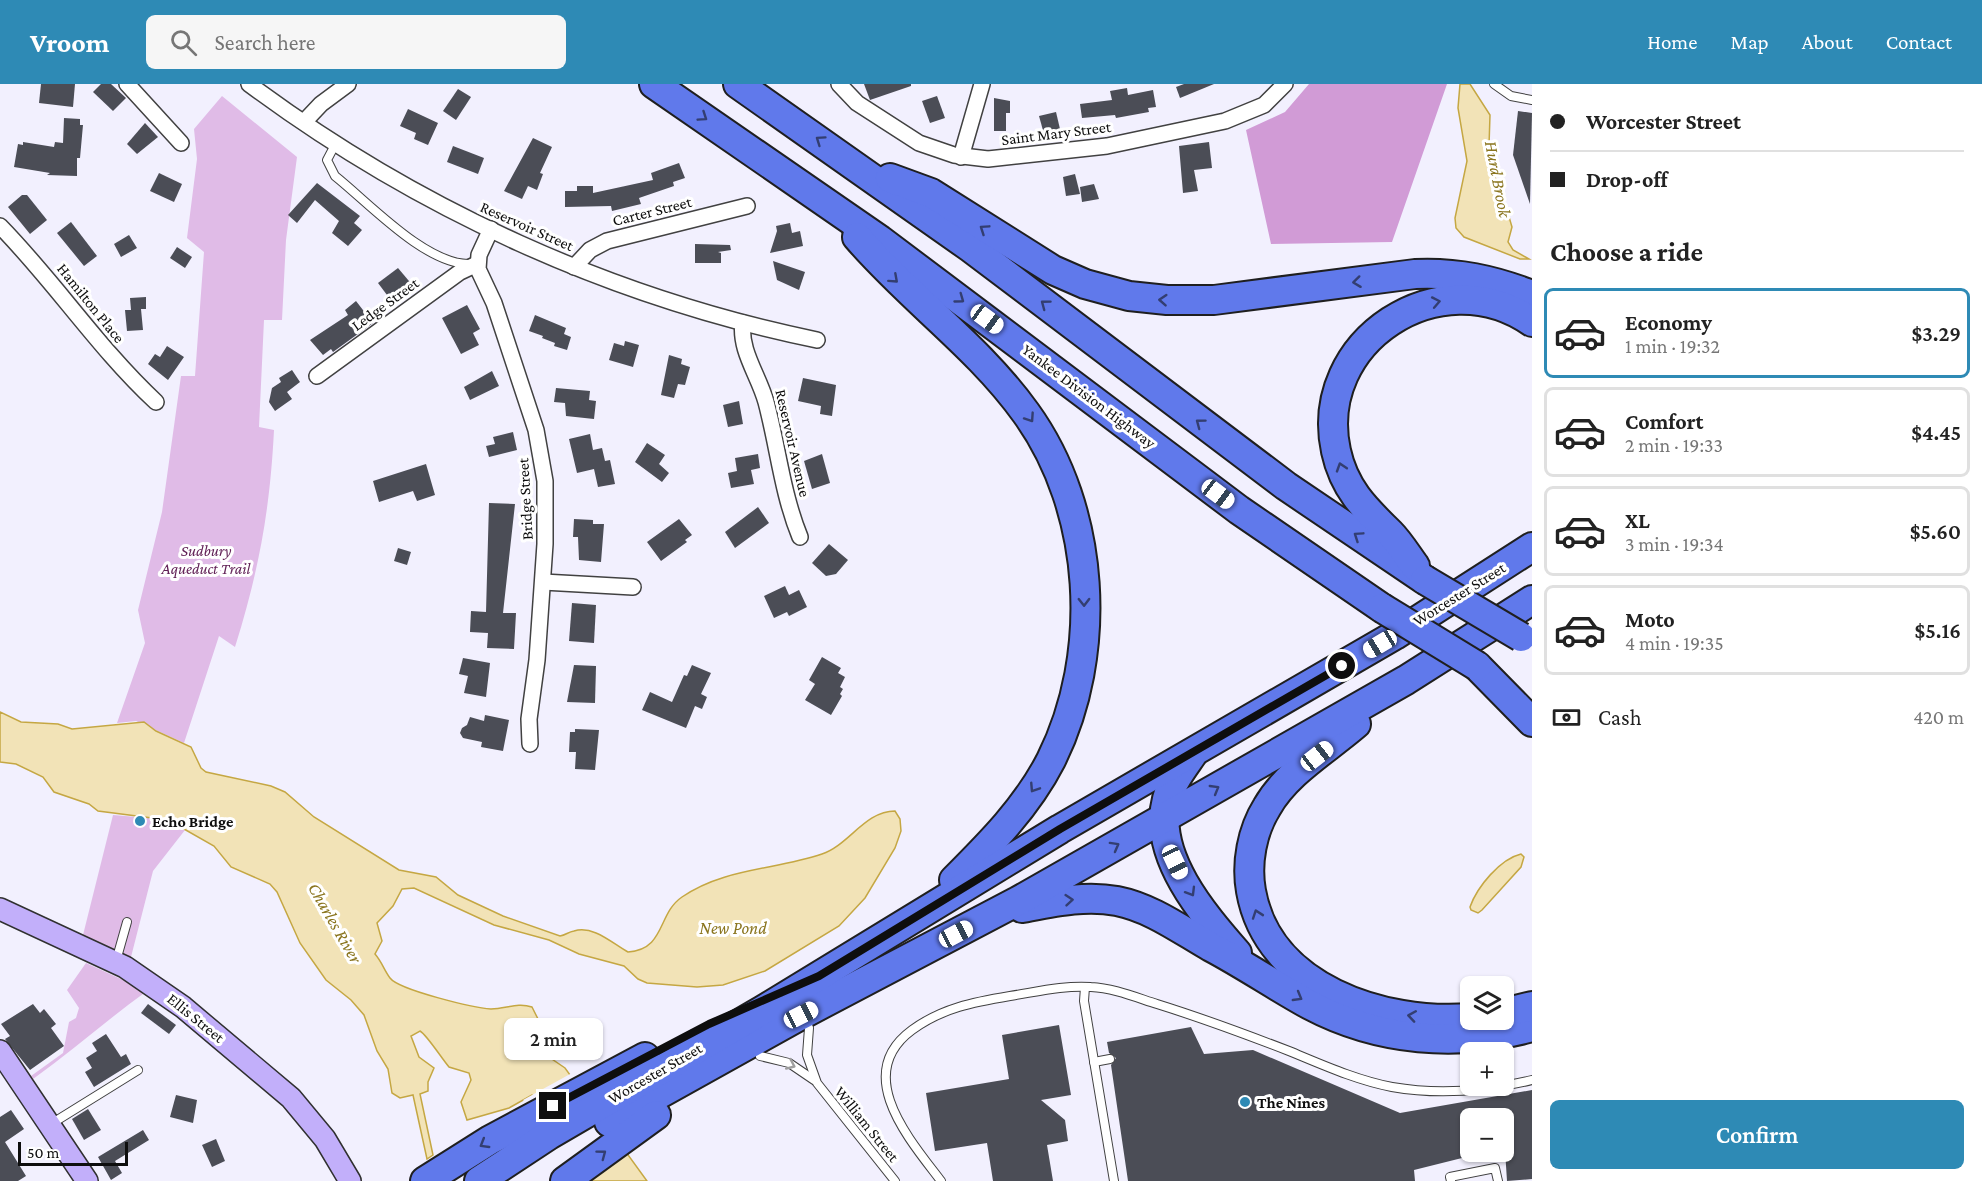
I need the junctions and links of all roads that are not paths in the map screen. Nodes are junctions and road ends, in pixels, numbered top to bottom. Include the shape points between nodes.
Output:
1 (127, 84) edge
2 (249, 84) edge
3 (348, 84) edge
4 (654, 84) edge
5 (738, 84) edge
6 (838, 84) edge
7 (982, 84) edge
8 (1285, 84) edge
9 (1494, 84) edge
10 (1532, 100) edge
11 (304, 122) junction
12 (181, 143) dead end
13 (336, 143) junction
14 (961, 157) junction
15 (852, 163) junction
16 (828, 203) junction
17 (747, 206) dead end
18 (0, 226) edge
19 (491, 230) junction
20 (477, 264) junction
21 (574, 267) junction
22 (1532, 295) edge
23 (1532, 322) edge
24 (743, 323) junction
25 (817, 340) dead end
26 (317, 376) dead end
27 (156, 402) dead end
28 (800, 537) dead end
29 (1531, 547) edge
30 (1425, 580) junction
31 (543, 582) junction
32 (633, 587) dead end
33 (1532, 600) edge
34 (1527, 640) edge
35 (1478, 666) junction
36 (1399, 684) junction
37 (1532, 696) edge
38 (1532, 722) edge
39 (530, 744) dead end
40 (1195, 750) junction
41 (1165, 818) junction
42 (0, 909) edge
43 (991, 915) junction
44 (916, 917) junction
45 (127, 922) dead end
46 (921, 952) junction
47 (116, 963) junction
48 (1248, 966) junction
49 (1085, 987) junction
50 (1532, 1006) edge
51 (1514, 1010) edge
52 (1460, 1018) edge
53 (1532, 1027) edge
54 (809, 1028) junction
55 (760, 1056) junction
56 (1110, 1059) dead end
57 (2, 1060) edge
58 (1094, 1062) junction
59 (138, 1070) dead end
60 (1532, 1080) edge
61 (817, 1083) junction
62 (608, 1111) junction
63 (50, 1125) junction
64 (558, 1151) edge
65 (87, 1181) edge
66 (350, 1181) edge
67 (424, 1181) edge
68 (479, 1181) edge
69 (513, 1181) edge
70 (895, 1181) edge
71 (941, 1181) edge
72 (1114, 1181) edge
73 (1451, 1181) edge
74 (1498, 1181) edge

1 - 12 street
2 - 11 street, Reservoir Street
3 - 11 street
4 -> 16 highway, Yankee Division Highway
15 -> 5 highway
6 - 14 street, Saint Mary Street via 857,103 919,143
7 - 14 street
8 - 14 street, Saint Mary Street via 1264,105 1225,122 1094,148 997,158
9 - 10 lane via 1511,96
11 - 13 street, Reservoir Street
13 - 19 street, Reservoir Street
13 - 20 lane via 327,160 335,176 423,247 455,263
22 -> 15 highway via 1481,278 1431,273 1214,300 1129,296 1064,275 1012,247 931,193
30 -> 15 highway via 1271,476 971,248
16 -> 35 highway, Yankee Division Highway, bridge via 1246,515 1382,608
16 -> 44 highway via 887,272 969,347 1027,414 1065,488 1082,562 1085,610 1081,660 1070,709 1050,761 1006,825
17 - 21 street, Carter Street via 607,241 590,250
18 - 27 street, Hamilton Place via 42,270 117,364
19 - 20 street
19 - 21 street, Reservoir Street
20 - 26 street, Ledge Street
20 - 31 street, Bridge Street via 494,303 542,454 546,505
21 - 24 street, Reservoir Street via 649,296
30 -> 23 highway via 1391,534 1363,508 1342,471 1333,420 1343,378 1358,352 1381,328 1426,304 1476,300 1502,306
24 - 25 street, Reservoir Street
24 - 28 street, Reservoir Avenue via 743,340 763,392 785,494
29 - 40 highway, Worcester Street via 1395,635
30 - 34 highway, bridge
31 - 32 street
31 - 39 street, Bridge Street
33 - 36 highway, Worcester Street
35 - 37 highway, Yankee Division Highway
35 - 38 highway
41 -> 36 highway, Worcester Street
52 -> 36 highway via 1395,1013 1362,1005 1324,987 1296,970 1276,949 1261,926 1252,897 1251,850 1271,800 1295,774
40 - 41 highway via 1169,792
40 - 44 highway, Worcester Street
43 -> 41 highway, Worcester Street
41 -> 48 highway via 1168,846 1187,886
42 - 47 street, Ellis Street
43 - 46 highway, Worcester Street
43 -> 48 highway via 1060,900 1116,901 1153,913
44 - 62 highway, Worcester Street via 819,976 713,1022
45 - 47 lane
46 - 54 highway
46 - 62 highway, Worcester Street
47 - 66 street, Ellis Street via 172,998 291,1098 325,1139
48 -> 53 highway via 1317,1008 1386,1032 1454,1039 1494,1036
49 - 58 lane
49 - 60 lane via 1113,990 1213,1022 1384,1085 1442,1091
49 - 71 lane via 963,1004 920,1024 893,1048 885,1071 891,1102 908,1136
50 - 51 highway
54 - 55 highway
54 - 61 lane, William Street via 807,1055
55 -> 61 lane, William Street via 797,1067
55 - 62 highway via 675,1103
56 - 58 lane
57 - 63 street
58 - 72 lane
59 - 63 lane
61 - 70 lane, William Street
62 - 64 highway, Worcester Street
64 -> 62 highway
63 - 65 street
64 -> 67 highway via 490,1140
64 - 68 highway
64 - 69 highway
73 - 74 lane via 1450,1177 1495,1168

